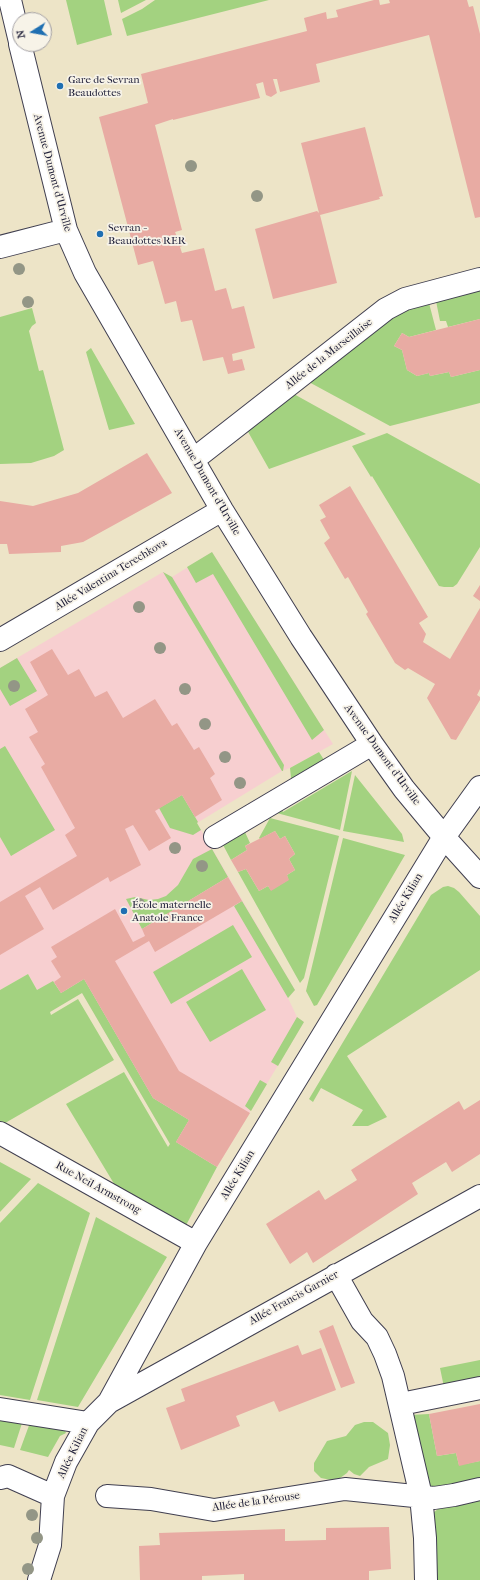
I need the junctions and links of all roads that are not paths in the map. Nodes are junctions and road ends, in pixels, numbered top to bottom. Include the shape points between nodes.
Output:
1 (10, 0) edge
2 (13, 12) edge
3 (22, 52) edge
4 (66, 230) junction
5 (0, 247) edge
6 (480, 279) edge
7 (193, 460) junction
8 (222, 510) junction
9 (0, 640) edge
10 (372, 744) junction
11 (480, 787) edge
12 (215, 837) dead end
13 (444, 837) junction
14 (480, 876) edge
15 (0, 1133) edge
16 (480, 1196) edge
17 (196, 1243) junction
18 (336, 1275) junction
19 (480, 1388) edge
20 (109, 1402) junction
21 (401, 1404) junction
22 (0, 1409) edge
23 (88, 1423) junction
24 (0, 1478) edge
25 (480, 1489) edge
26 (53, 1496) junction
27 (107, 1496) dead end
28 (420, 1496) junction
29 (44, 1578) edge
30 (426, 1580) edge

1 - 2 street, Avenue Dumont d'Urville
3 - 4 street, Avenue Dumont d'Urville
4 - 5 street
4 - 7 street, Avenue Dumont d'Urville via 85,273
6 - 7 street, Allée de la Marseillaise via 405,299 386,309
7 - 8 street, Avenue Dumont d'Urville
8 - 9 street, Allée Valentina Terechkova
8 - 10 street, Avenue Dumont d'Urville via 301,637
10 - 12 street
10 - 13 street, Avenue Dumont d'Urville via 404,789
11 - 13 street, Allée Kilian
13 - 14 street, Avenue Dumont d'Urville
13 - 17 street, Allée Kilian
15 - 17 street, Rue Neil Armstrong
16 - 18 street, Allée Francis Garnier
17 - 20 street, Allée Kilian
18 - 20 street, Allée Francis Garnier
18 - 21 street via 362,1321 377,1338 393,1376
19 - 21 street
20 - 23 street, Allée Kilian
21 - 28 street
22 - 23 street
23 - 26 street, Allée Kilian via 66,1462
24 - 26 street via 8,1476
25 - 28 street, Allée de la Pérouse via 454,1496
26 - 29 street, Allée Kilian via 50,1545
27 - 28 street, Allée de la Pérouse via 151,1499 214,1510 345,1489
28 - 30 street

